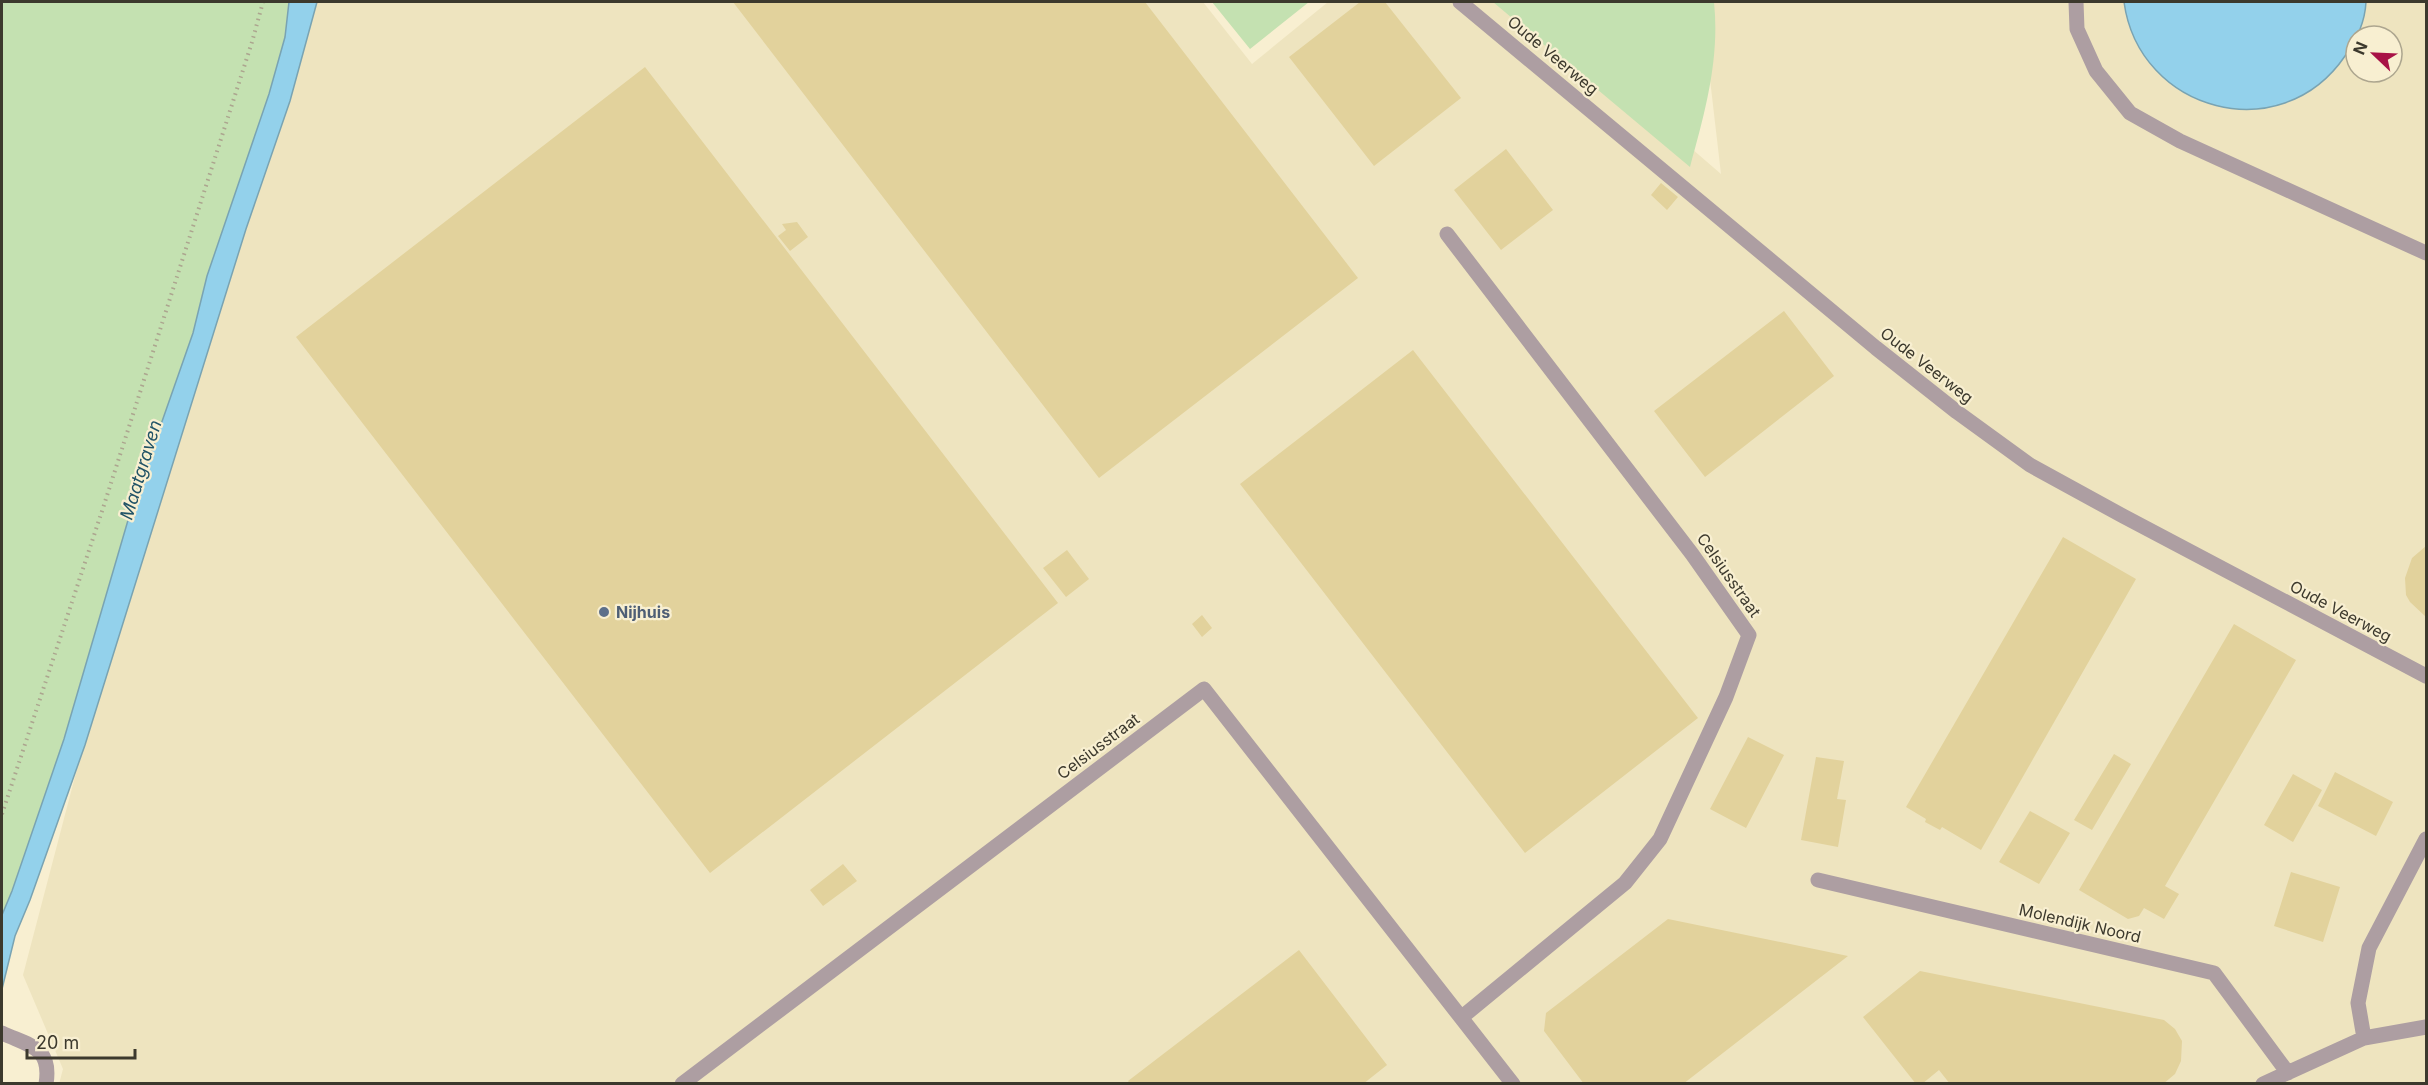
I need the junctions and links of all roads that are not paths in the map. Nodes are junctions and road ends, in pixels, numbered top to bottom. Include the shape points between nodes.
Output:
1 (1460, 2) edge
2 (2076, 2) edge
3 (1447, 234) dead end
4 (2427, 253) edge
5 (2427, 676) edge
6 (2427, 838) edge
7 (1818, 880) dead end
8 (1462, 1017) junction
9 (2427, 1028) edge
10 (2, 1033) edge
11 (2364, 1038) junction
12 (2288, 1073) junction
13 (46, 1083) edge
14 (682, 1083) edge
15 (1513, 1083) edge
16 (2263, 1083) edge

1 - 5 street, Oude Veerweg via 1876,348 2030,465
2 - 4 street via 2077,29 2096,71 2130,113 2180,141
3 - 8 street, Celsiusstraat via 1692,554 1749,635 1726,697 1660,839 1625,883
6 - 11 street via 2369,948 2358,1003
7 - 12 street, Molendijk Noord via 2214,973
8 - 14 street, Celsiusstraat via 1204,689
8 - 15 street, Celsiusstraat
9 - 11 street
10 - 13 street via 35,1048 43,1056 49,1067
11 - 12 street
12 - 16 street

